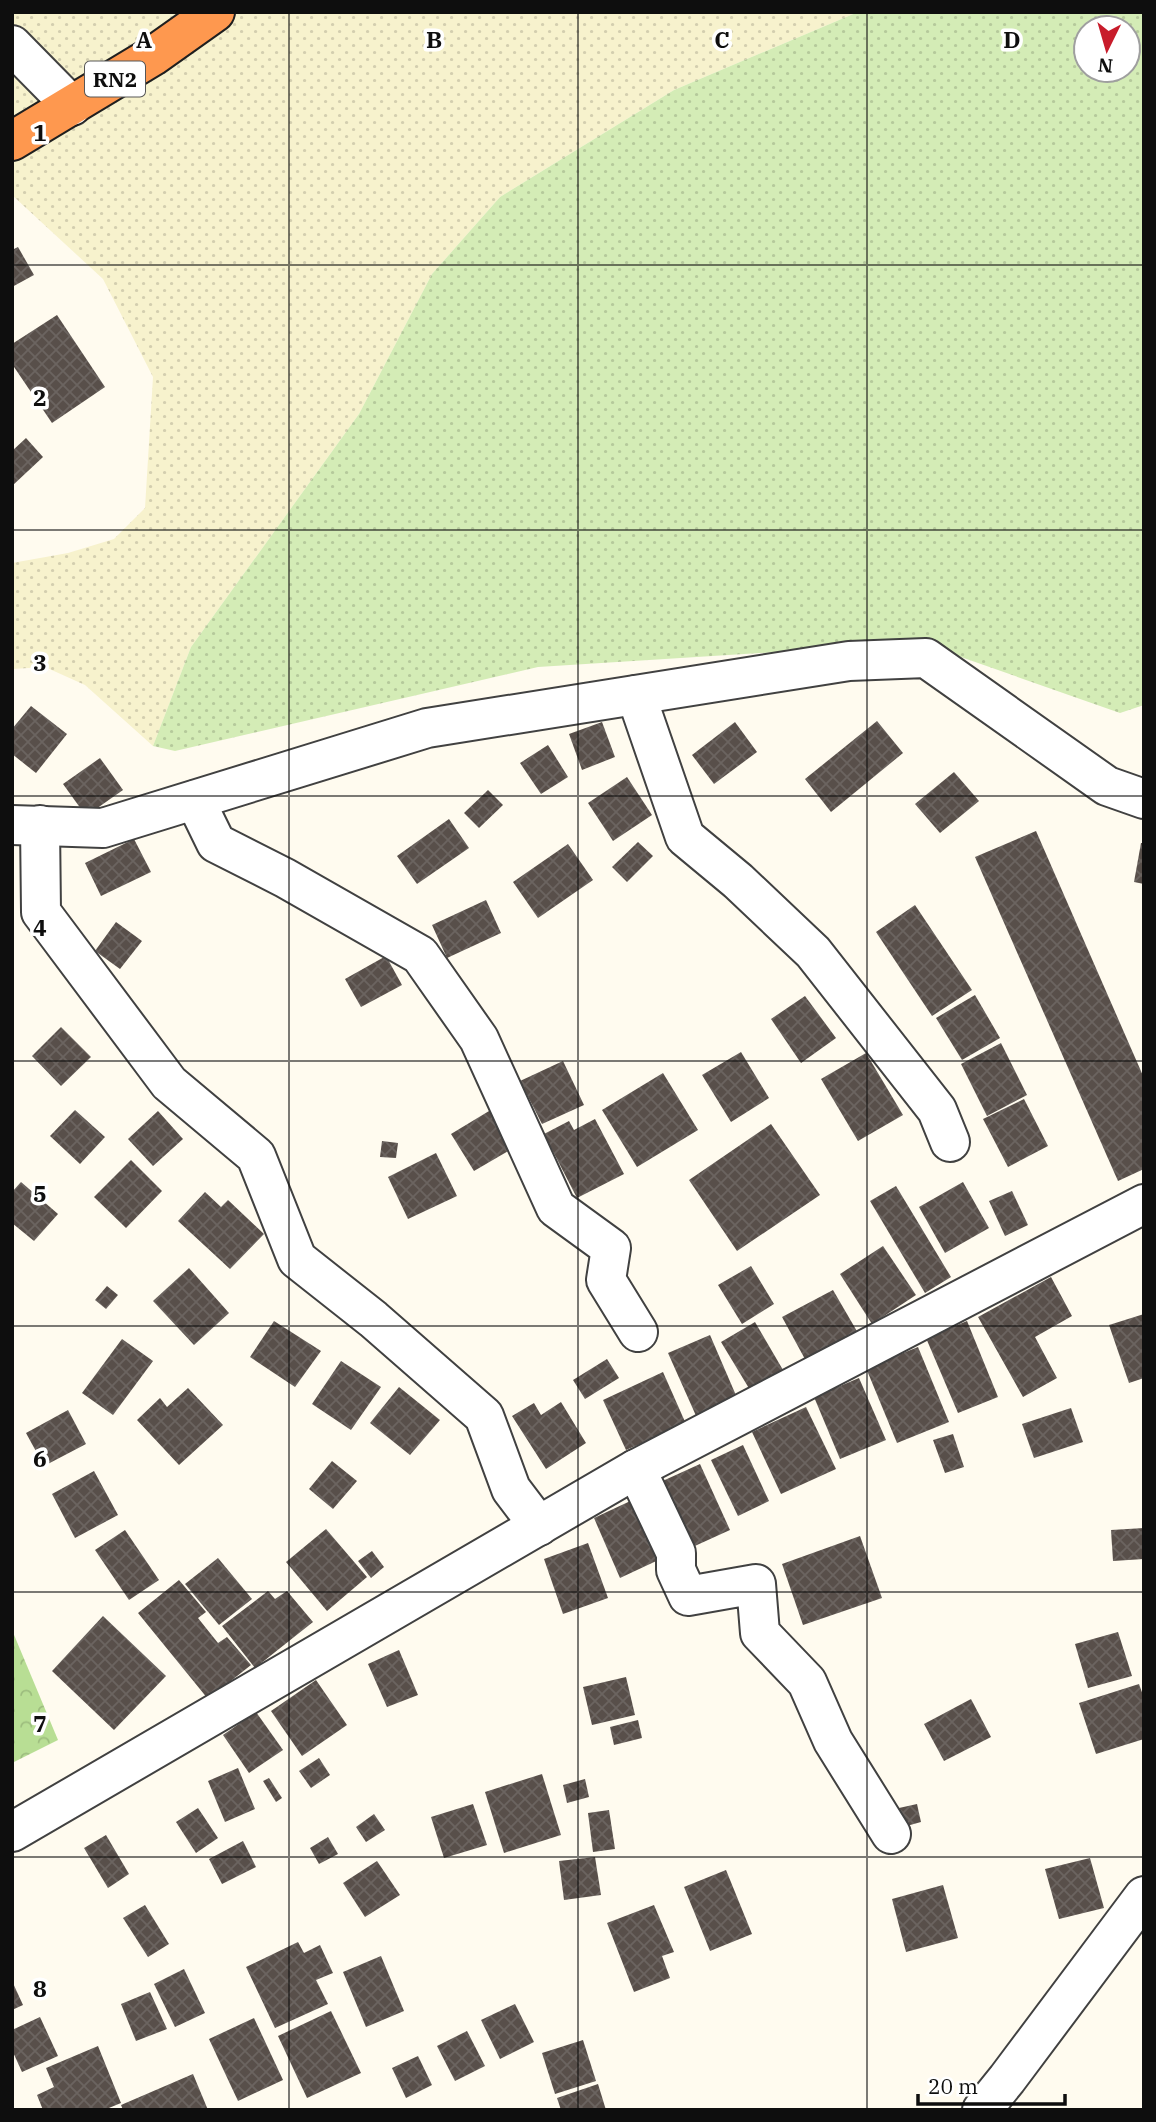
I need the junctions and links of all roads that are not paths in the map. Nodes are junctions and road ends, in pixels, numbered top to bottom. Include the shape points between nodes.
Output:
1 (215, 12) edge
2 (12, 45) edge
3 (72, 106) junction
4 (12, 141) edge
5 (636, 695) junction
6 (1144, 799) edge
7 (195, 800) junction
8 (26, 825) edge
9 (950, 1142) dead end
10 (1144, 1204) edge
11 (638, 1332) dead end
12 (636, 1469) junction
13 (539, 1526) junction
14 (12, 1832) edge
15 (891, 1834) dead end
16 (1144, 1896) edge
17 (982, 2110) edge

1 - 3 highway, RN2
2 - 3 street
3 - 4 highway, RN2
5 - 6 street via 849,661 926,658 1107,786
5 - 7 street via 428,729
5 - 9 street via 685,837 813,951 937,1110
7 - 8 street via 103,828
7 - 11 street via 216,843 420,955 479,1039 556,1208 611,1248 607,1280
8 - 13 street via 41,912 169,1083 256,1156 297,1259 484,1416 511,1489
10 - 12 street
12 - 13 street
12 - 15 street via 676,1553 676,1570 688,1597 756,1584 760,1633 807,1682 833,1741
13 - 14 street
16 - 17 street

